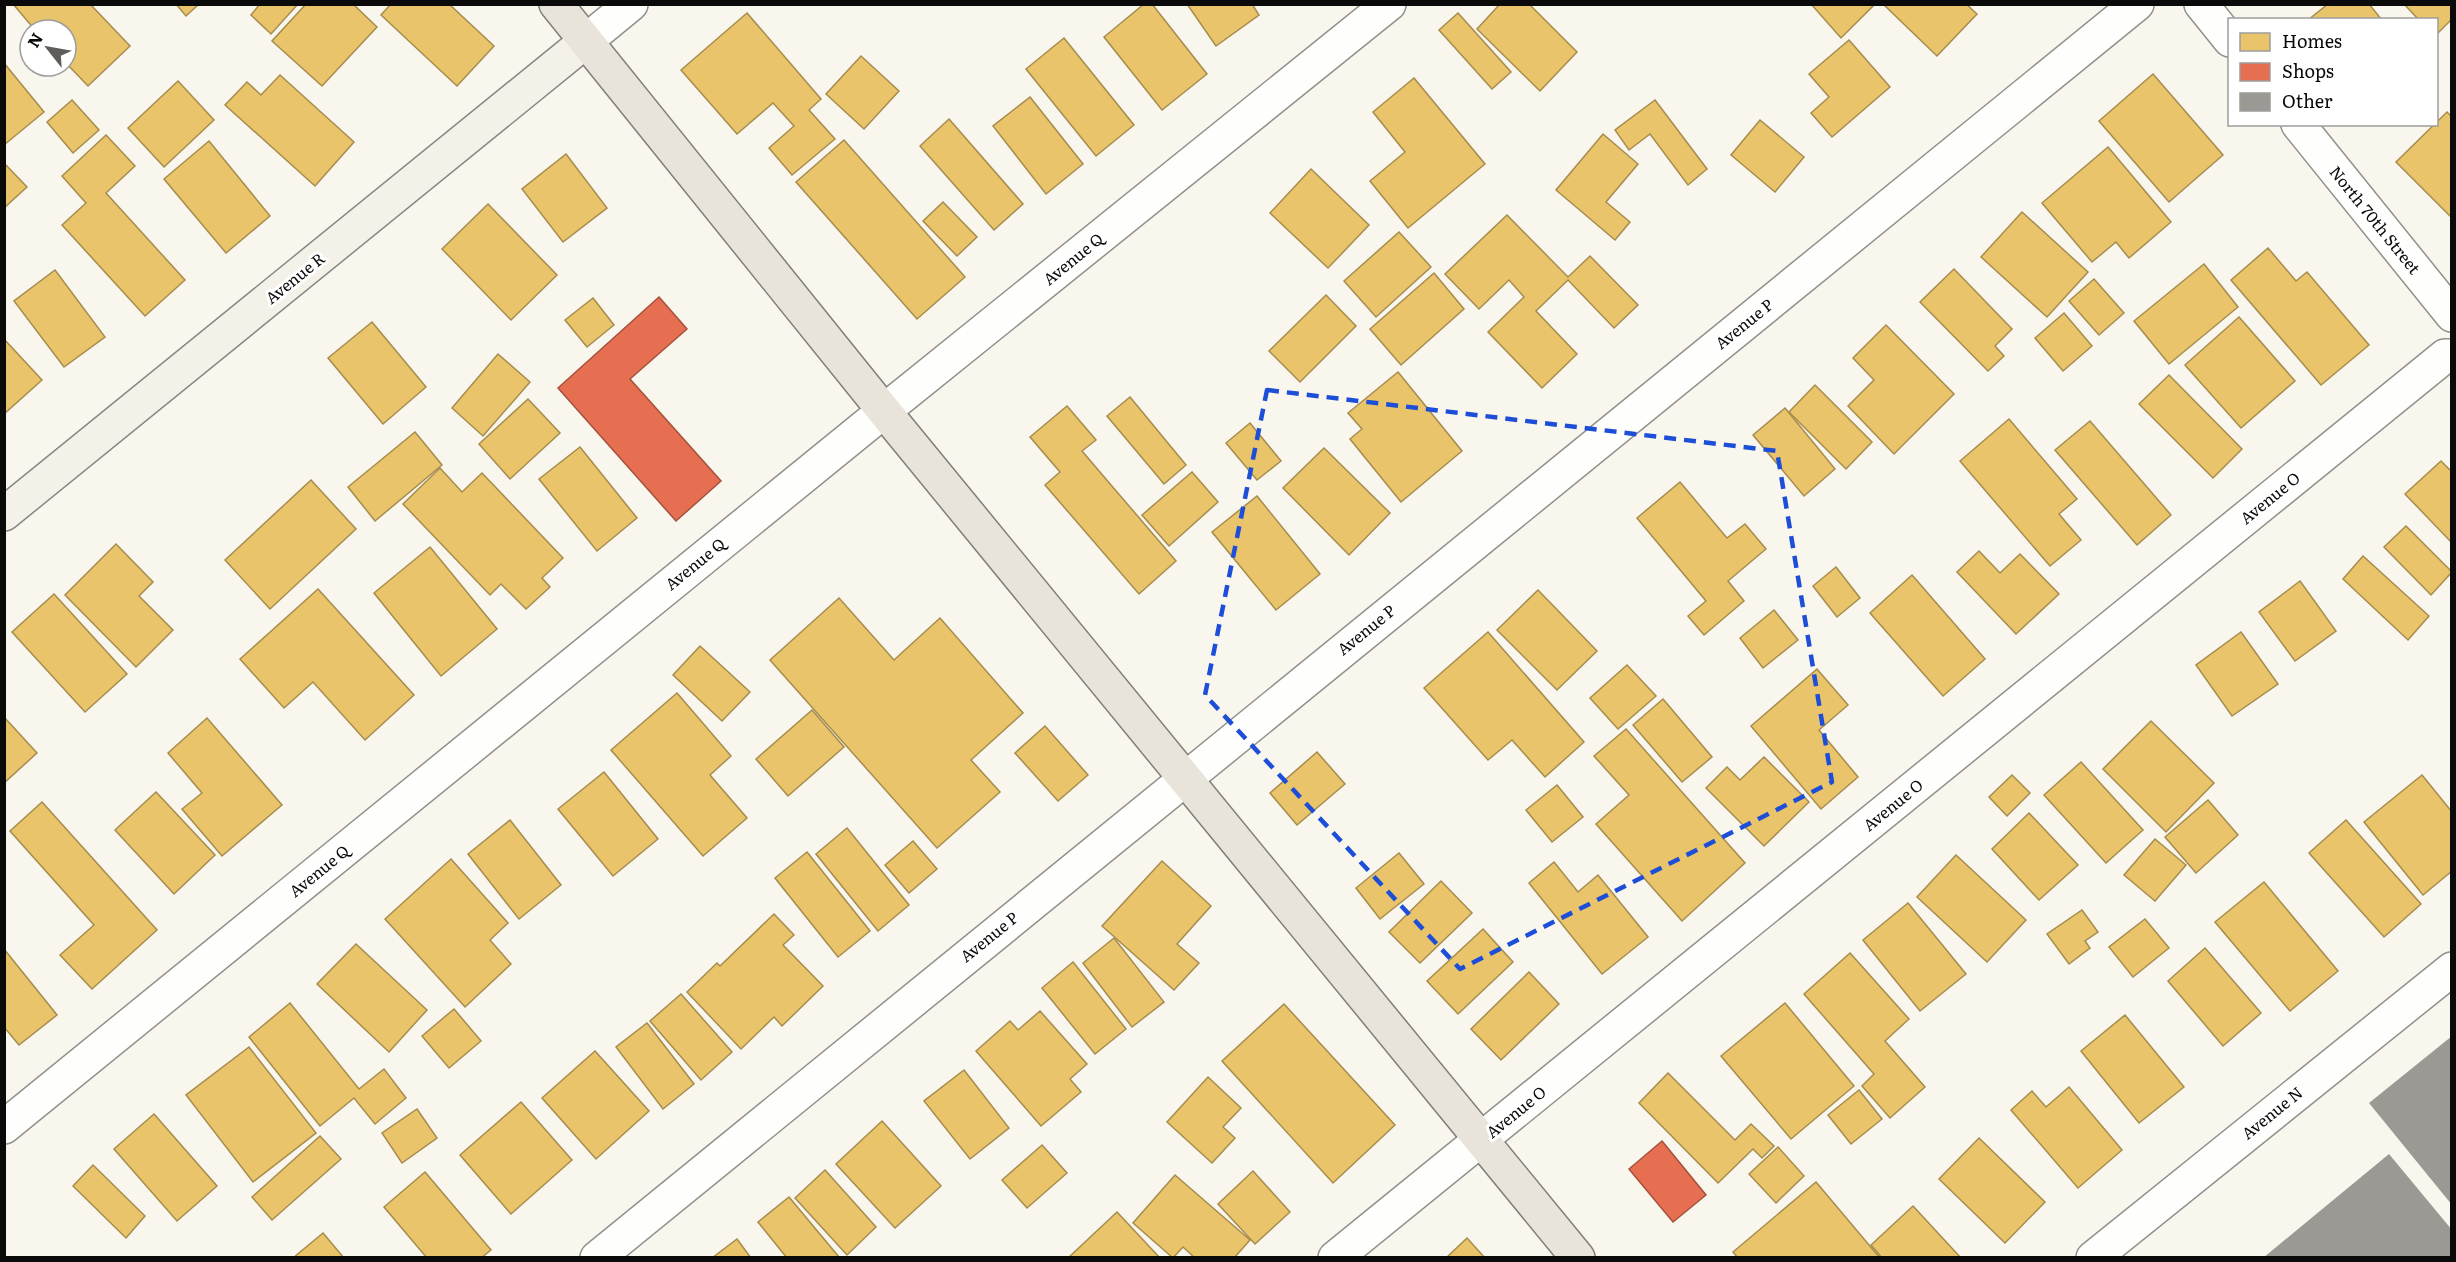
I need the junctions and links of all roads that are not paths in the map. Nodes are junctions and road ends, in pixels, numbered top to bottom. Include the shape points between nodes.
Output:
1 (556, 4) edge
2 (631, 4) edge
3 (1389, 4) edge
4 (2137, 4) edge
5 (2201, 4) edge
6 (2228, 39) edge
7 (586, 41) junction
8 (2300, 126) edge
9 (2451, 315) edge
10 (2451, 356) edge
11 (884, 411) junction
12 (4, 514) edge
13 (1184, 778) junction
14 (2451, 969) edge
15 (4, 1128) edge
16 (1481, 1140) junction
17 (597, 1257) edge
18 (1335, 1257) edge
19 (1578, 1257) edge
20 (2093, 1257) edge

1 - 7 main road
2 - 7 street
3 - 11 street, Avenue Q
4 - 13 street, Avenue P
5 - 6 street
7 - 11 main road
7 - 12 street, Avenue R
8 - 9 street, North 70th Street
10 - 16 street, Avenue O
11 - 13 main road
11 - 15 street, Avenue Q
13 - 16 main road
13 - 17 street, Avenue P
14 - 20 street, Avenue N
16 - 18 street, Avenue O
16 - 19 main road

